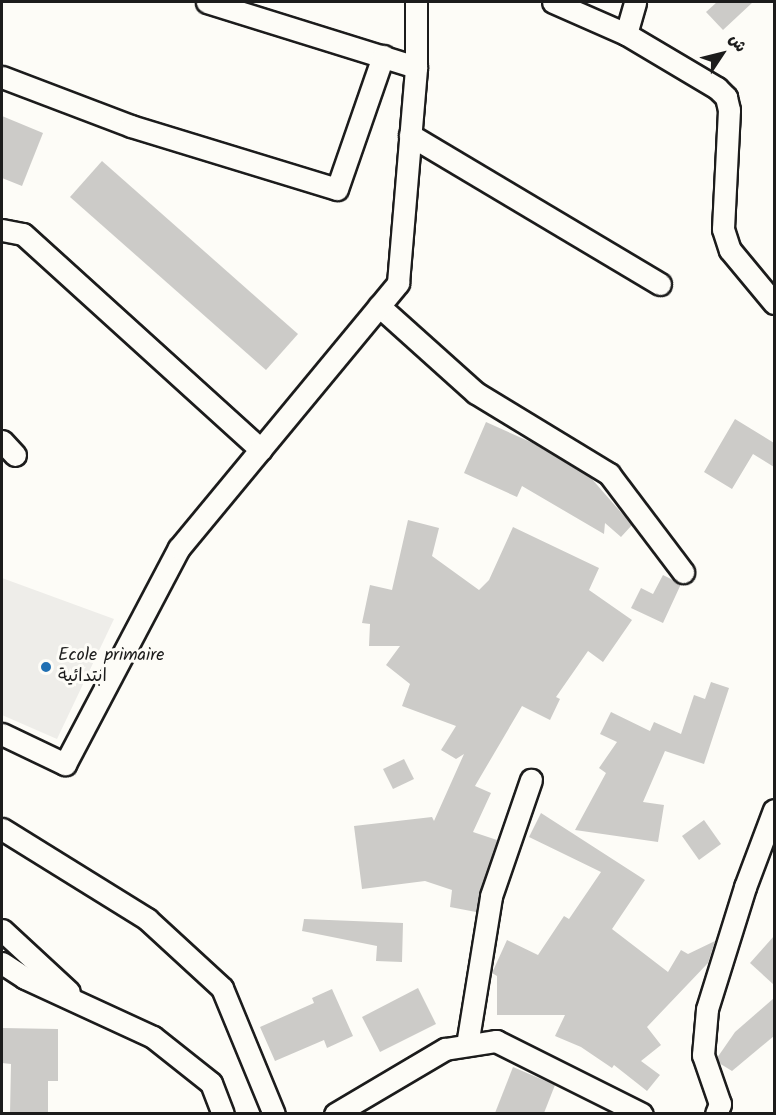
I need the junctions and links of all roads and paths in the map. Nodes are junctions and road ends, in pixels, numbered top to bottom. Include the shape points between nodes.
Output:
1 (207, 2) edge
2 (416, 2) edge
3 (553, 2) edge
4 (635, 2) edge
5 (626, 34) junction
6 (383, 56) junction
7 (416, 67) junction
8 (2, 77) edge
9 (410, 135) junction
10 (2, 230) edge
11 (660, 284) dead end
12 (774, 303) edge
13 (379, 306) junction
14 (261, 450) junction
15 (683, 572) dead end
16 (2, 734) edge
17 (531, 780) dead end
18 (774, 810) edge
19 (2, 829) edge
20 (2, 930) edge
21 (2, 963) edge
22 (85, 1006) junction
23 (468, 1046) junction
24 (223, 1113) edge
25 (274, 1113) edge
26 (335, 1113) edge
27 (642, 1113) edge
28 (716, 1113) edge

1 - 6 street
2 - 7 street
3 - 5 street
4 - 5 street
5 - 12 street via 717,88 726,98 729,110 723,229 730,250
6 - 7 street
6 - 8 street via 337,189 131,126
7 - 9 street
9 - 11 street
9 - 13 street via 398,283
10 - 14 street via 23,234
13 - 14 street
13 - 15 street via 476,393 609,474
14 - 16 street via 179,548 65,764
17 - 23 street via 491,896
18 - 28 street via 707,1009 703,1055 720,1104
19 - 25 street via 147,919 222,988
20 - 22 street
21 - 22 street
22 - 24 street via 153,1037 211,1083
23 - 26 street via 445,1049
23 - 27 street via 496,1041

